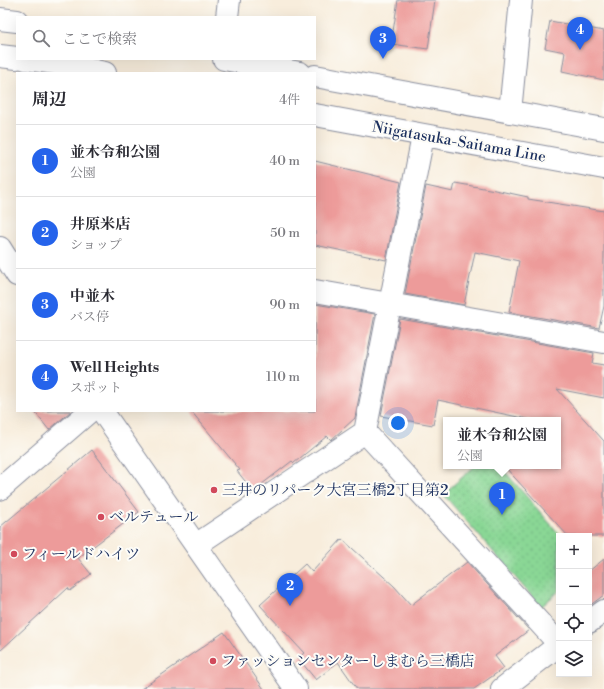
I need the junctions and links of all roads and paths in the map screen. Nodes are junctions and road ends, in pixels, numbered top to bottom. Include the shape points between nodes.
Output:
1 (229, 0) edge
2 (522, 0) edge
3 (227, 16) edge
4 (0, 19) edge
5 (16, 21) edge
6 (0, 56) edge
7 (16, 58) edge
8 (34, 60) edge
9 (229, 60) edge
10 (100, 72) edge
11 (295, 72) edge
12 (316, 76) edge
13 (510, 112) junction
14 (316, 115) edge
15 (604, 129) edge
16 (423, 136) junction
17 (604, 168) edge
18 (0, 248) edge
19 (16, 273) edge
20 (316, 291) edge
21 (391, 304) junction
22 (604, 342) edge
23 (89, 412) edge
24 (103, 412) edge
25 (365, 432) junction
26 (0, 489) edge
27 (196, 544) junction
28 (604, 611) edge
29 (592, 620) edge
30 (556, 641) edge
31 (556, 646) edge
32 (296, 689) edge
33 (502, 689) edge

1 - 3 street
2 - 13 street
4 - 5 street
6 - 7 street
8 - 10 street
9 - 11 street
12 - 13 street
13 - 15 street
14 - 16 street, Niigatasuka-Saitama Line
16 - 17 street, Niigatasuka-Saitama Line
16 - 21 street
18 - 19 street
20 - 21 street
21 - 22 street
21 - 25 street
23 - 26 street
24 - 27 street
25 - 27 street
25 - 30 street
27 - 32 street
28 - 29 street
31 - 33 street

